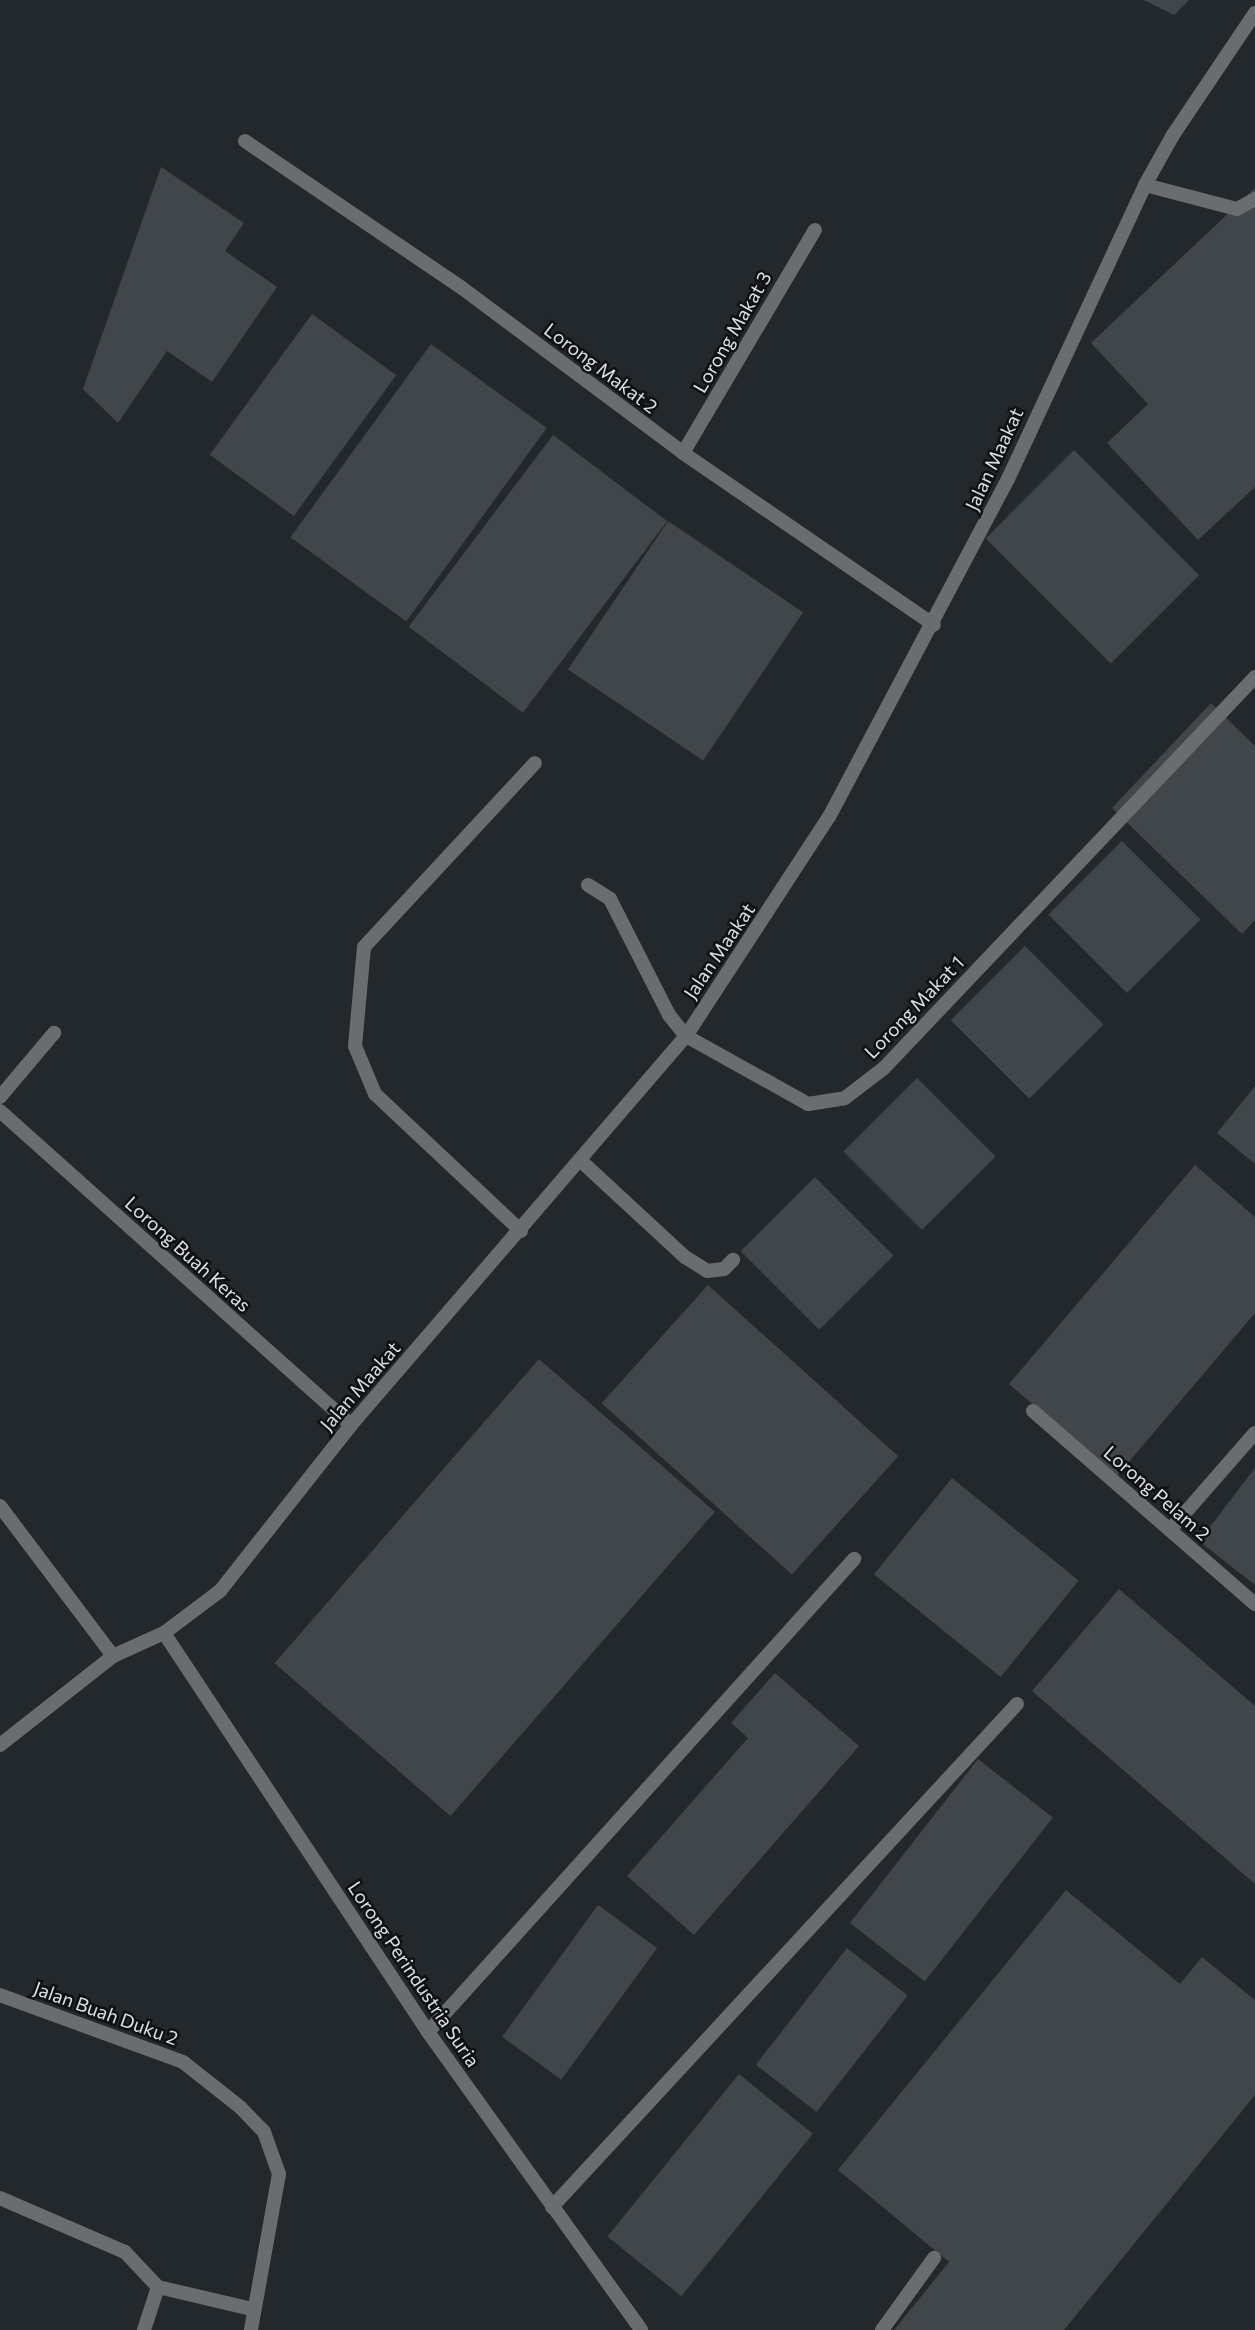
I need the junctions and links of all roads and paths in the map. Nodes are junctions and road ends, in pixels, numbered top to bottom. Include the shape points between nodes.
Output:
1 (1255, 13) edge
2 (244, 141) dead end
3 (1145, 185) junction
4 (1255, 199) edge
5 (815, 230) dead end
6 (683, 453) junction
7 (934, 625) junction
8 (1255, 677) edge
9 (535, 763) dead end
10 (587, 885) dead end
11 (54, 1033) dead end
12 (686, 1036) junction
13 (0, 1097) edge
14 (0, 1111) edge
15 (581, 1161) junction
16 (521, 1231) junction
17 (733, 1260) dead end
18 (1033, 1412) dead end
19 (351, 1425) junction
20 (1255, 1433) edge
21 (0, 1506) edge
22 (1170, 1530) junction
23 (854, 1559) dead end
24 (1255, 1604) edge
25 (164, 1633) junction
26 (113, 1656) junction
27 (1017, 1704) dead end
28 (0, 1745) edge
29 (0, 1995) edge
30 (428, 2032) junction
31 (0, 2198) edge
32 (552, 2207) junction
33 (934, 2258) dead end
34 (158, 2287) junction
35 (252, 2309) junction
36 (144, 2330) edge
37 (251, 2330) edge
38 (640, 2330) edge
39 (882, 2330) edge

1 - 3 street, Jalan Maakat
2 - 6 street, Lorong Makat 2 via 462,288
3 - 4 street via 1237,209
3 - 7 street, Jalan Maakat
5 - 6 street, Lorong Makat 3
6 - 7 street, Lorong Makat 2
7 - 12 street, Jalan Maakat via 829,817
8 - 12 street, Lorong Makat 1 via 884,1068 845,1098 808,1104
9 - 16 street via 364,947 355,1046 375,1094
10 - 12 street, Lorong Makat 1 via 610,900 669,1015
11 - 13 street
12 - 15 street, Jalan Maakat
14 - 19 street, Lorong Buah Keras
15 - 16 street, Jalan Maakat
15 - 17 street via 685,1257 707,1271 724,1269
16 - 19 street, Jalan Maakat
18 - 22 street, Lorong Pelam 2
19 - 25 street, Jalan Maakat via 220,1591
20 - 22 street
21 - 26 street
22 - 24 street, Lorong Pelam 2
23 - 30 street
25 - 26 street, Jalan Maakat
25 - 30 street, Lorong Perindustria Suria
26 - 28 street, Jalan Maakat
27 - 32 street
29 - 35 street, Jalan Buah Duku 2 via 183,2062 264,2132 279,2174
30 - 32 street, Lorong Perindustria Suria
31 - 34 street via 125,2252
32 - 38 street, Lorong Perindustria Suria
33 - 39 street
34 - 35 street
34 - 36 street
35 - 37 street, Jalan Buah Duku 2

